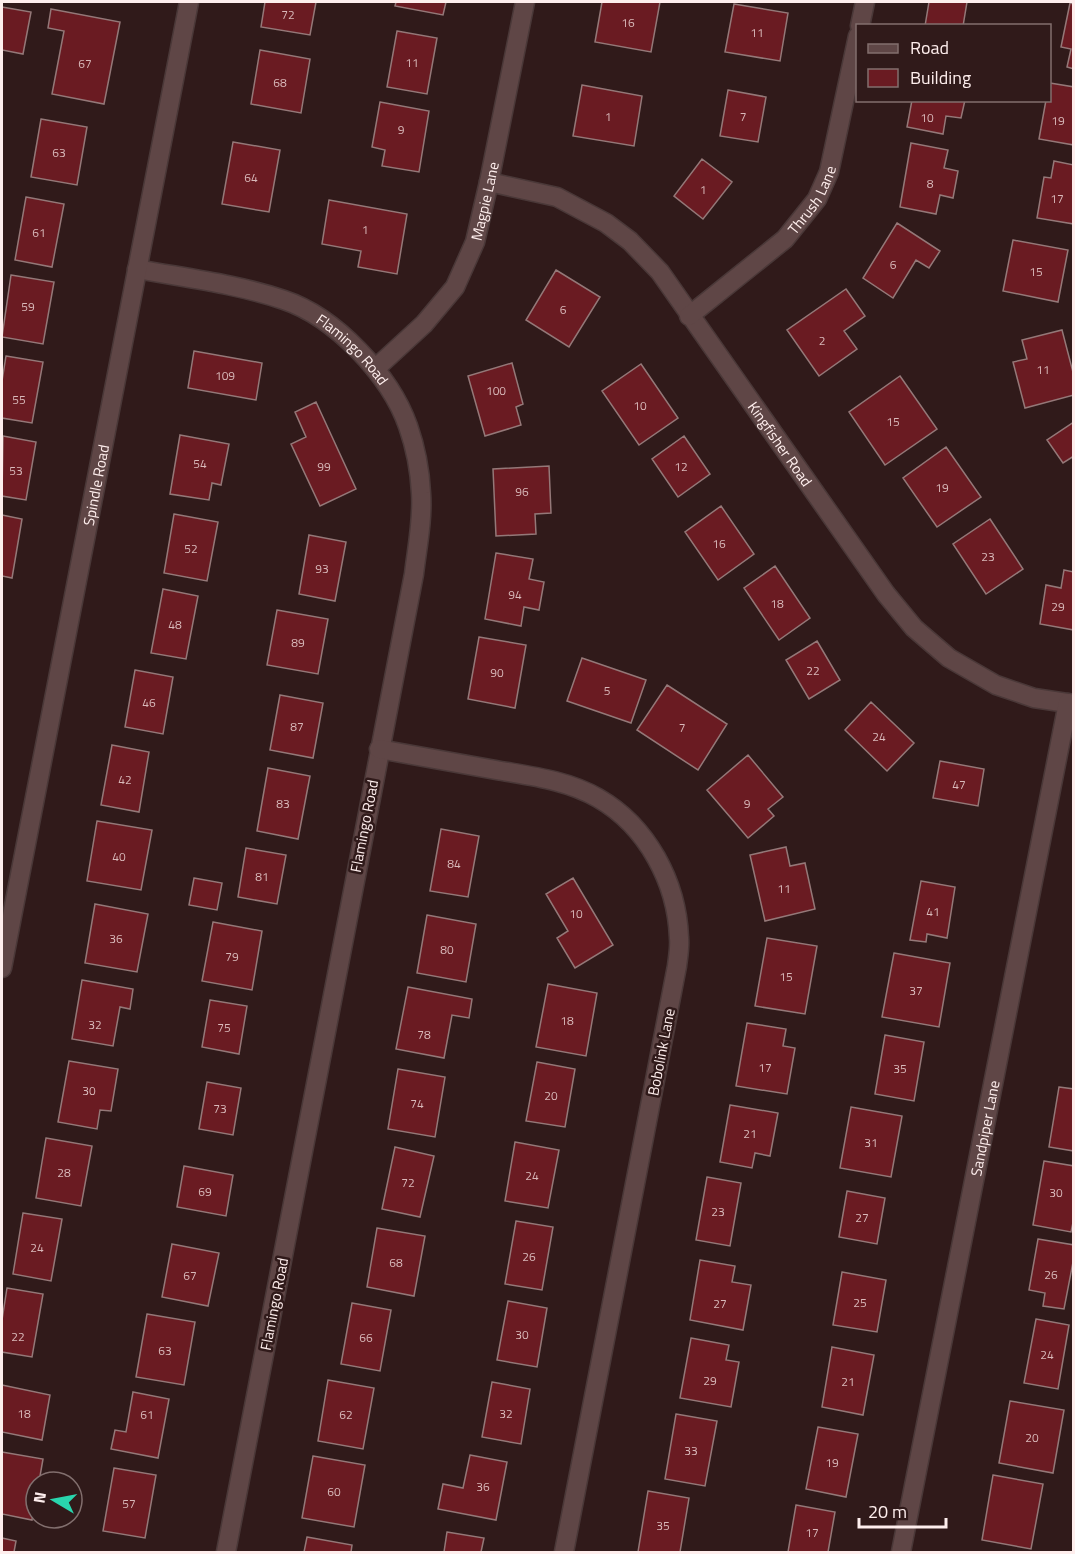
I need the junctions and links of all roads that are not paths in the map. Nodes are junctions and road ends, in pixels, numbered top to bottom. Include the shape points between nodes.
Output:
1 (189, 2) edge
2 (525, 2) edge
3 (865, 2) edge
4 (860, 24) edge
5 (856, 45) edge
6 (489, 182) junction
7 (137, 269) junction
8 (689, 316) junction
9 (375, 369) junction
10 (1071, 704) edge
11 (379, 749) junction
12 (2, 968) edge
13 (226, 1552) edge
14 (564, 1552) edge
15 (901, 1552) edge

1 - 7 street, Spindle Road
2 - 6 street, Magpie Lane
3 - 4 street
5 - 8 street, Thrush Lane via 829,172 817,199 785,239
6 - 8 street, Kingfisher Road via 557,197 606,223 660,272
6 - 9 street, Magpie Lane via 475,242 455,287 424,324
7 - 9 street, Flamingo Road via 286,300 336,330
7 - 12 street, Spindle Road
8 - 10 street, Kingfisher Road via 914,628 949,658 996,686
9 - 11 street, Flamingo Road via 408,425 421,493 414,574
10 - 15 street, Sandpiper Lane
11 - 13 street, Flamingo Road
11 - 14 street, Bobolink Lane via 551,780 597,797 628,821 647,843 663,869 674,900 680,939 677,966

